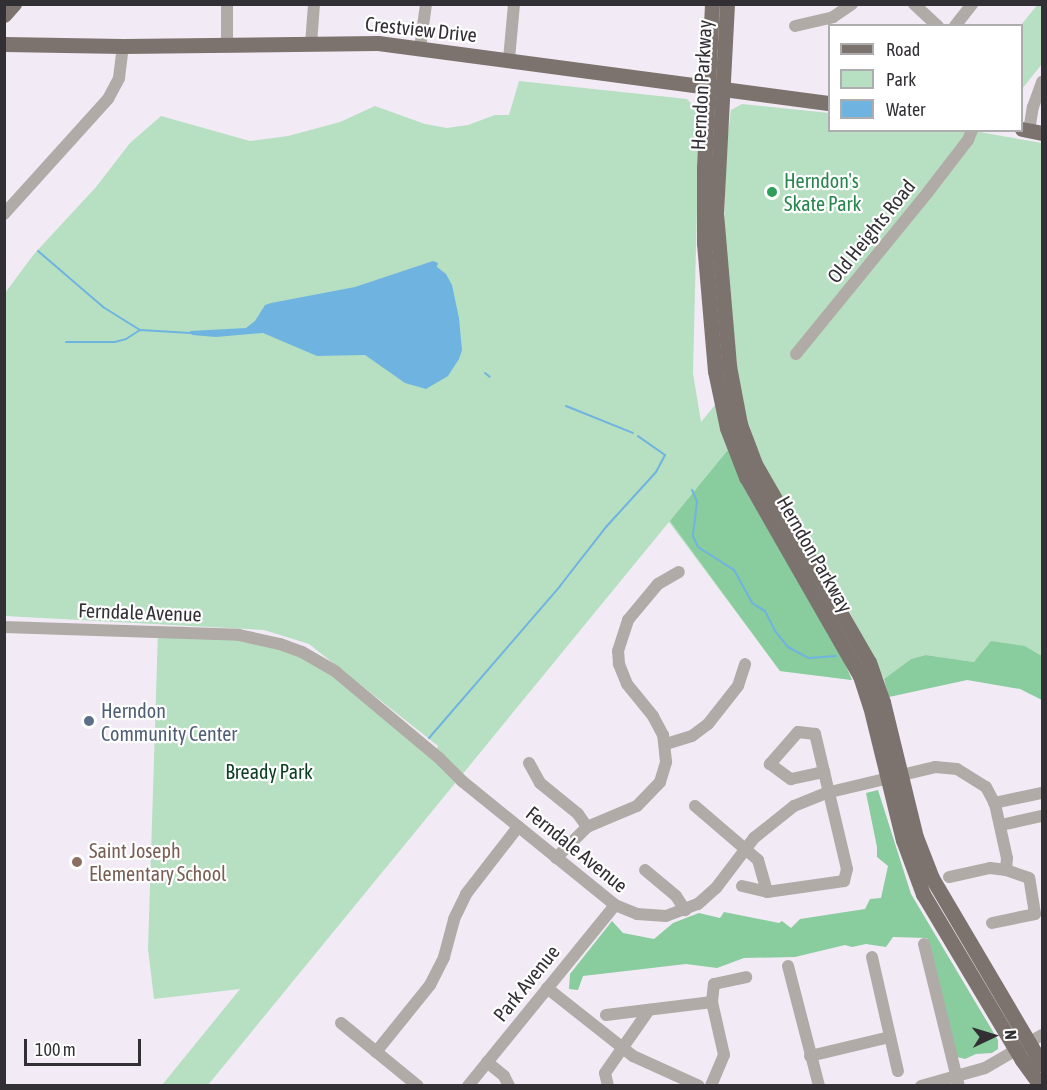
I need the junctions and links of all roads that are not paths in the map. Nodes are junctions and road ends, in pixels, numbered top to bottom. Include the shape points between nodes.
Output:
1 (14, 4) edge
2 (227, 4) edge
3 (314, 4) edge
4 (426, 4) edge
5 (514, 4) edge
6 (712, 4) edge
7 (727, 4) edge
8 (852, 4) edge
9 (915, 4) edge
10 (972, 4) edge
11 (4, 15) edge
12 (936, 24) edge
13 (957, 24) edge
14 (795, 26) dead end
15 (4, 44) edge
16 (227, 44) junction
17 (311, 44) junction
18 (123, 46) junction
19 (420, 48) junction
20 (509, 60) junction
21 (1042, 82) edge
22 (716, 89) junction
23 (828, 103) edge
24 (1031, 131) edge
25 (971, 132) edge
26 (4, 214) edge
27 (796, 354) dead end
28 (680, 572) dead end
29 (4, 627) edge
30 (745, 664) dead end
31 (666, 744) junction
32 (529, 763) dead end
33 (824, 772) junction
34 (894, 776) junction
35 (829, 792) junction
36 (1042, 793) edge
37 (994, 803) junction
38 (695, 806) dead end
39 (1042, 816) edge
40 (1001, 825) junction
41 (518, 827) junction
42 (587, 827) junction
43 (746, 848) junction
44 (556, 858) junction
45 (645, 870) dead end
46 (1006, 870) junction
47 (949, 877) dead end
48 (742, 886) dead end
49 (767, 892) junction
50 (615, 905) junction
51 (685, 910) junction
52 (992, 923) dead end
53 (924, 944) dead end
54 (872, 957) dead end
55 (788, 966) dead end
56 (746, 977) dead end
57 (547, 988) junction
58 (712, 1002) junction
59 (649, 1010) junction
60 (606, 1015) dead end
61 (341, 1023) dead end
62 (1042, 1035) edge
63 (890, 1037) junction
64 (1022, 1047) junction
65 (622, 1048) junction
66 (376, 1052) junction
67 (810, 1056) junction
68 (488, 1062) junction
69 (1042, 1065) edge
70 (898, 1071) dead end
71 (958, 1081) edge
72 (417, 1086) edge
73 (468, 1086) edge
74 (509, 1086) edge
75 (608, 1086) edge
76 (699, 1086) edge
77 (711, 1086) edge
78 (819, 1086) edge
79 (921, 1086) edge
80 (1041, 1086) edge

1 - 11 main road
2 - 16 street
3 - 17 street
4 - 19 street
5 - 20 street
6 - 22 main road, Herndon Parkway
7 - 22 main road, Herndon Parkway
8 - 14 street via 833,17
9 - 12 street
10 - 13 street
15 - 18 main road, Crestview Drive
16 - 17 main road, Crestview Drive
16 - 18 main road, Crestview Drive
17 - 19 main road, Crestview Drive via 378,43
18 - 26 street via 119,78 108,99
19 - 20 main road, Crestview Drive
20 - 22 main road, Crestview Drive
21 - 24 street via 1033,107
22 - 23 main road, Crestview Drive
22 - 34 main road, Herndon Parkway via 704,168 704,243 716,371 727,428 746,477 857,669
25 - 27 street, Old Heights Road via 928,192
28 - 31 street via 658,584 628,620 618,651 622,674 659,725
29 - 41 street, Ferndale Avenue via 239,635 290,648 336,672
30 - 31 street via 738,686 708,724 692,736
31 - 42 street via 664,773 646,800
32 - 42 street via 540,783 578,814
33 - 33 street via 791,779 770,764 798,732 808,732 815,734
33 - 35 street
34 - 35 street, Ferndale Avenue
34 - 37 street, Ferndale Avenue via 935,767 957,769 986,787
34 - 64 main road, Herndon Parkway via 938,892
35 - 43 street, Ferndale Avenue via 780,815
35 - 49 street via 847,868 844,881
36 - 37 street
37 - 40 street, Ferndale Avenue
38 - 43 street
39 - 40 street
40 - 46 street, Ferndale Avenue
41 - 44 street, Ferndale Avenue
41 - 66 street via 466,894 430,985
42 - 44 street
43 - 49 street via 758,860
43 - 51 street, Ferndale Avenue via 716,888
44 - 50 street, Ferndale Avenue
45 - 51 street via 676,896
46 - 47 street via 990,868
46 - 52 street via 1029,878 1035,914
48 - 49 street
50 - 51 street, Ferndale Avenue via 650,916
50 - 57 street, Park Avenue
53 - 71 street
54 - 63 street
55 - 67 street
56 - 58 street via 714,984
57 - 65 street
57 - 68 street, Park Avenue
58 - 59 street
58 - 77 street via 724,1055
59 - 60 street
59 - 65 street
61 - 66 street
62 - 64 street
63 - 67 street
63 - 70 street
64 - 69 main road, Herndon Parkway
64 - 71 street
64 - 80 main road, Herndon Parkway
65 - 75 street via 605,1073
65 - 76 street
66 - 72 street
67 - 78 street
68 - 73 street, Park Avenue
68 - 74 street
71 - 79 street

